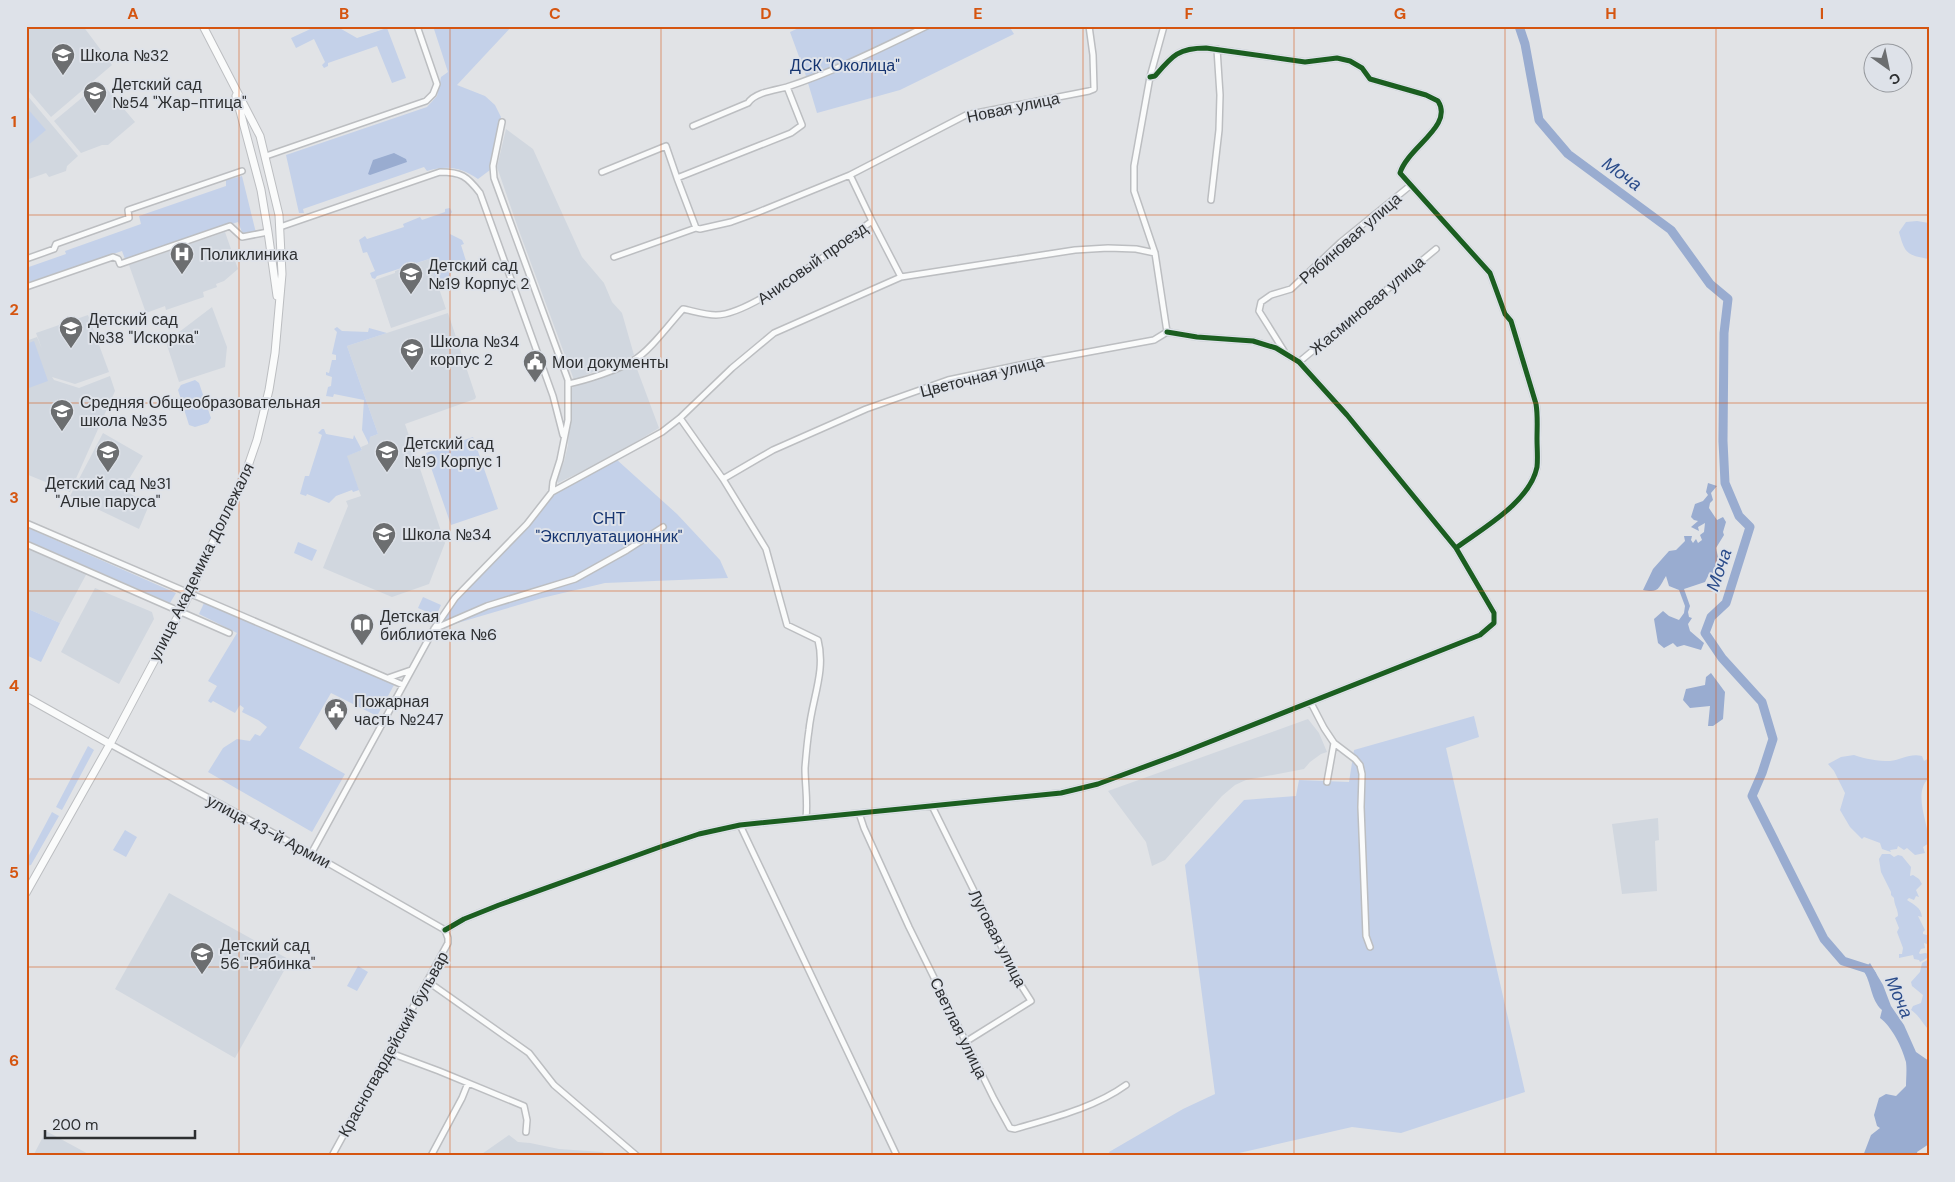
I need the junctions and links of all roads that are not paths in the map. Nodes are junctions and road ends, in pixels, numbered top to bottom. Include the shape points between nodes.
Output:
1 (203, 26) edge
2 (417, 26) edge
3 (927, 26) edge
4 (1088, 26) edge
5 (1164, 26) edge
6 (1217, 49) junction
7 (1150, 77) junction
8 (233, 84) junction
9 (787, 87) junction
10 (502, 122) dead end
11 (693, 126) dead end
12 (260, 136) junction
13 (246, 137) junction
14 (266, 156) junction
15 (242, 171) dead end
16 (602, 172) dead end
17 (850, 175) junction
18 (678, 178) junction
19 (1411, 185) junction
20 (1211, 200) dead end
21 (872, 221) junction
22 (280, 227) junction
23 (696, 228) junction
24 (268, 232) junction
25 (1436, 249) dead end
26 (282, 253) junction
27 (1155, 253) junction
28 (271, 254) junction
29 (614, 257) dead end
30 (26, 259) edge
31 (901, 277) junction
32 (26, 288) edge
33 (279, 313) junction
34 (1166, 332) junction
35 (1286, 354) junction
36 (1299, 362) junction
37 (568, 384) junction
38 (680, 418) junction
39 (564, 439) junction
40 (723, 479) junction
41 (552, 492) junction
42 (26, 524) edge
43 (663, 527) dead end
44 (26, 544) edge
45 (1456, 548) junction
46 (189, 593) junction
47 (180, 612) junction
48 (434, 629) junction
49 (229, 633) dead end
50 (411, 670) junction
51 (388, 678) junction
52 (403, 684) junction
53 (26, 697) edge
54 (1311, 703) junction
55 (92, 734) junction
56 (1334, 743) junction
57 (110, 744) junction
58 (102, 757) junction
59 (1327, 782) dead end
60 (932, 806) junction
61 (859, 814) junction
62 (806, 818) junction
63 (740, 825) junction
64 (311, 854) junction
65 (26, 893) edge
66 (445, 930) junction
67 (1370, 947) dead end
68 (427, 981) junction
69 (967, 1041) junction
70 (388, 1052) junction
71 (468, 1083) junction
72 (1126, 1086) dead end
73 (526, 1132) dead end
74 (332, 1156) edge
75 (431, 1156) edge
76 (636, 1156) edge
77 (897, 1156) edge

1 - 8 main road, улица Академика Доллежаля
2 - 14 street via 437,84 426,101
3 - 9 street via 850,63
4 - 17 street, Новая улица via 1094,56 1094,89 966,115
5 - 7 street
6 - 7 street via 1181,50 1155,76
6 - 19 street via 1305,62 1343,59 1362,68 1370,78 1438,101 1442,112 1438,126 1409,155 1400,173
6 - 20 street via 1219,130
7 - 27 street via 1134,166 1134,191
8 - 12 main road, улица Академика Доллежаля
8 - 13 main road, улица Академика Доллежаля
9 - 11 street via 750,99 748,103
9 - 18 street via 802,125 791,133
10 - 37 street via 493,166 494,178
12 - 13 main road
12 - 14 main road, улица Академика Доллежаля
13 - 24 main road, улица Академика Доллежаля via 261,190
14 - 22 main road, улица Академика Доллежаля
15 - 30 street via 128,210 129,218 56,244 54,249
16 - 18 street via 666,146
17 - 21 street
17 - 23 street, Новая улица via 731,222
18 - 23 street
19 - 35 street, Рябиновая улица via 1341,242 1291,289 1261,302 1259,311
19 - 45 street via 1490,273 1511,322 1538,416 1537,466 1532,480 1522,496
21 - 31 street, Анисовый проезд
21 - 37 street, Анисовый проезд via 750,305 717,315 682,309 635,360
22 - 26 main road, улица Академика Доллежаля
22 - 39 street via 440,172 455,172 470,179 480,193 553,396
23 - 29 street, Новая улица
24 - 28 main road, улица Академика Доллежаля
24 - 32 street via 242,237 230,226 120,264 114,257
25 - 36 street, Жасминовая улица
26 - 28 main road via 277,256
26 - 33 main road, улица Академика Доллежаля
27 - 31 street via 1136,249 1075,250
27 - 34 street
28 - 33 main road, улица Академика Доллежаля
31 - 38 street via 774,333
33 - 46 main road, улица Академика Доллежаля via 276,353 257,440 234,500
34 - 35 street via 1253,341
34 - 40 street, Цветочная улица via 1154,340 948,380 866,410 773,450
35 - 36 street
36 - 45 street
37 - 39 street via 568,420
38 - 40 street
38 - 41 street via 650,439
39 - 41 street
40 - 62 street via 766,549 787,625 818,640 820,676 808,736
41 - 48 street via 455,598
42 - 46 street
43 - 48 street via 575,579 487,606
44 - 47 street
45 - 54 street via 1494,613 1494,623 1480,635
46 - 47 main road, улица Академика Доллежаля
46 - 51 street
47 - 49 street
47 - 57 main road, улица Академика Доллежаля
48 - 50 street
50 - 51 street
50 - 52 street
51 - 52 street
52 - 64 street
53 - 55 main road, улица 43-й Армии
54 - 56 street
54 - 60 street via 1098,784 1062,793
55 - 57 main road, улица 43-й Армии
55 - 58 main road via 101,745
56 - 59 street
56 - 67 street via 1355,759 1362,774 1366,936
57 - 58 main road, улица Академика Доллежаля
57 - 64 street, улица 43-й Армии
58 - 65 main road, улица Академика Доллежаля
60 - 61 street
60 - 69 street, Луговая улица via 1031,1001
61 - 62 street
61 - 69 street, Светлая улица via 909,927
62 - 63 street
63 - 66 street via 660,847 498,905
63 - 77 street
64 - 66 street, улица 43-й Армии
66 - 68 street, Красногвардейский бульвар via 448,943
68 - 70 street, Красногвардейский бульвар
68 - 76 street via 529,1053 554,1086
69 - 72 street, Светлая улица via 1010,1128 1070,1112 1115,1094
70 - 71 street
70 - 74 street, Красногвардейский бульвар
71 - 73 street via 524,1106
71 - 75 street

